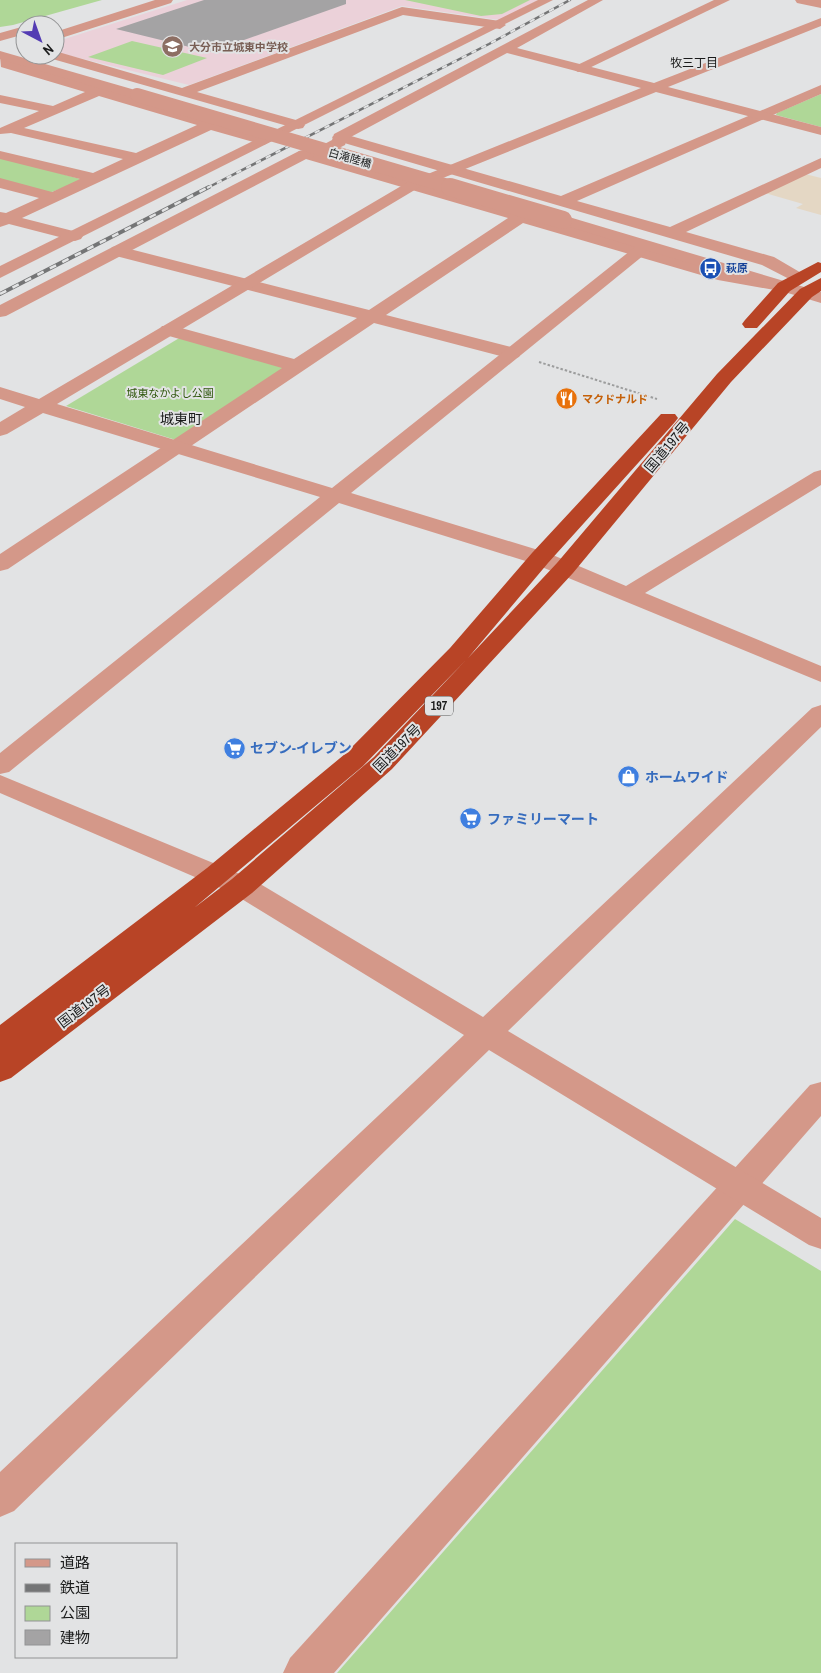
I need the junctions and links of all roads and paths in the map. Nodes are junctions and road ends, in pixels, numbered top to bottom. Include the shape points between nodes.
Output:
1 (167, 0) edge
2 (547, 0) edge
3 (598, 0) edge
4 (724, 0) edge
5 (801, 0) edge
6 (821, 4) edge
7 (821, 22) edge
8 (500, 25) junction
9 (65, 33) edge
10 (11, 49) edge
11 (507, 49) junction
12 (65, 58) edge
13 (0, 60) edge
14 (578, 68) junction
15 (653, 87) junction
16 (821, 89) edge
17 (97, 92) junction
18 (183, 92) junction
19 (143, 93) junction
20 (0, 99) edge
21 (54, 110) junction
22 (760, 116) junction
23 (209, 125) junction
24 (298, 125) junction
25 (5, 131) edge
26 (821, 132) edge
27 (339, 137) junction
28 (264, 141) junction
29 (304, 154) junction
30 (0, 155) edge
31 (137, 158) junction
32 (821, 162) edge
33 (448, 169) junction
34 (94, 178) junction
35 (0, 183) edge
36 (413, 185) junction
37 (54, 197) junction
38 (561, 202) junction
39 (521, 217) junction
40 (2, 221) edge
41 (671, 233) junction
42 (68, 239) junction
43 (118, 251) junction
44 (638, 251) junction
45 (0, 273) edge
46 (246, 284) junction
47 (811, 284) edge
48 (0, 312) edge
49 (371, 317) junction
50 (168, 330) junction
51 (512, 353) junction
52 (297, 366) junction
53 (0, 393) edge
54 (41, 406) junction
55 (679, 406) junction
56 (0, 430) edge
57 (175, 447) junction
58 (821, 476) edge
59 (335, 496) junction
60 (540, 558) junction
61 (0, 564) edge
62 (565, 568) junction
63 (628, 594) junction
64 (821, 675) edge
65 (821, 713) edge
66 (0, 766) edge
67 (0, 782) edge
68 (229, 880) junction
69 (487, 1033) junction
70 (0, 1040) edge
71 (0, 1070) edge
72 (821, 1094) edge
73 (739, 1186) junction
74 (821, 1235) edge
75 (0, 1498) edge
76 (304, 1673) edge

1 - 9 street
2 - 8 street
3 - 11 street
4 - 14 street
5 - 6 street
7 - 15 street
8 - 18 street via 402,11
8 - 24 street
10 - 19 street
10 - 19 street
11 - 14 street
11 - 27 street
12 - 18 street
13 - 17 street
14 - 15 street
15 - 22 street
15 - 33 street
16 - 22 street
17 - 21 street
17 - 23 street
18 - 24 street
19 - 47 street, 白滝陸橋, bridge
20 - 21 street
21 - 25 street
22 - 26 street
22 - 38 street
23 - 28 street
23 - 31 street
24 - 28 street
25 - 31 street
27 - 29 street via 340,142 320,152
27 - 33 street
28 - 42 street
29 - 36 street
29 - 43 street
30 - 34 street
31 - 34 street
32 - 41 street
33 - 36 street
33 - 38 street
34 - 37 street
35 - 37 street
36 - 39 street
36 - 46 street
37 - 40 street
38 - 41 street
39 - 44 street
39 - 49 street
40 - 42 street
41 - 47 street via 768,261
42 - 45 street
43 - 46 street
43 - 48 street
44 - 47 street via 724,276
44 - 51 street
46 - 49 street
46 - 50 street
47 - 55 highway, 国道197号 / 197
47 - 62 highway, 国道197号 / 197 via 724,378
49 - 51 street
49 - 52 street
50 - 52 street
50 - 54 street
51 - 55 path
51 - 59 street
52 - 57 street
53 - 54 street
54 - 56 street
54 - 57 street
55 - 60 highway, 国道197号 / 197
57 - 59 street
57 - 61 street
58 - 63 street
59 - 60 street
59 - 66 street
60 - 62 street
60 - 68 highway, 国道197号 / 197 via 459,653
62 - 63 street
62 - 68 highway, 国道197号 / 197 via 384,763
63 - 64 street
65 - 69 street
67 - 68 street
68 - 69 street
68 - 70 highway, 国道197号 / 197 via 102,965
68 - 71 highway, 国道197号 / 197
69 - 73 street
69 - 75 street
72 - 73 street
73 - 74 street
73 - 76 street

